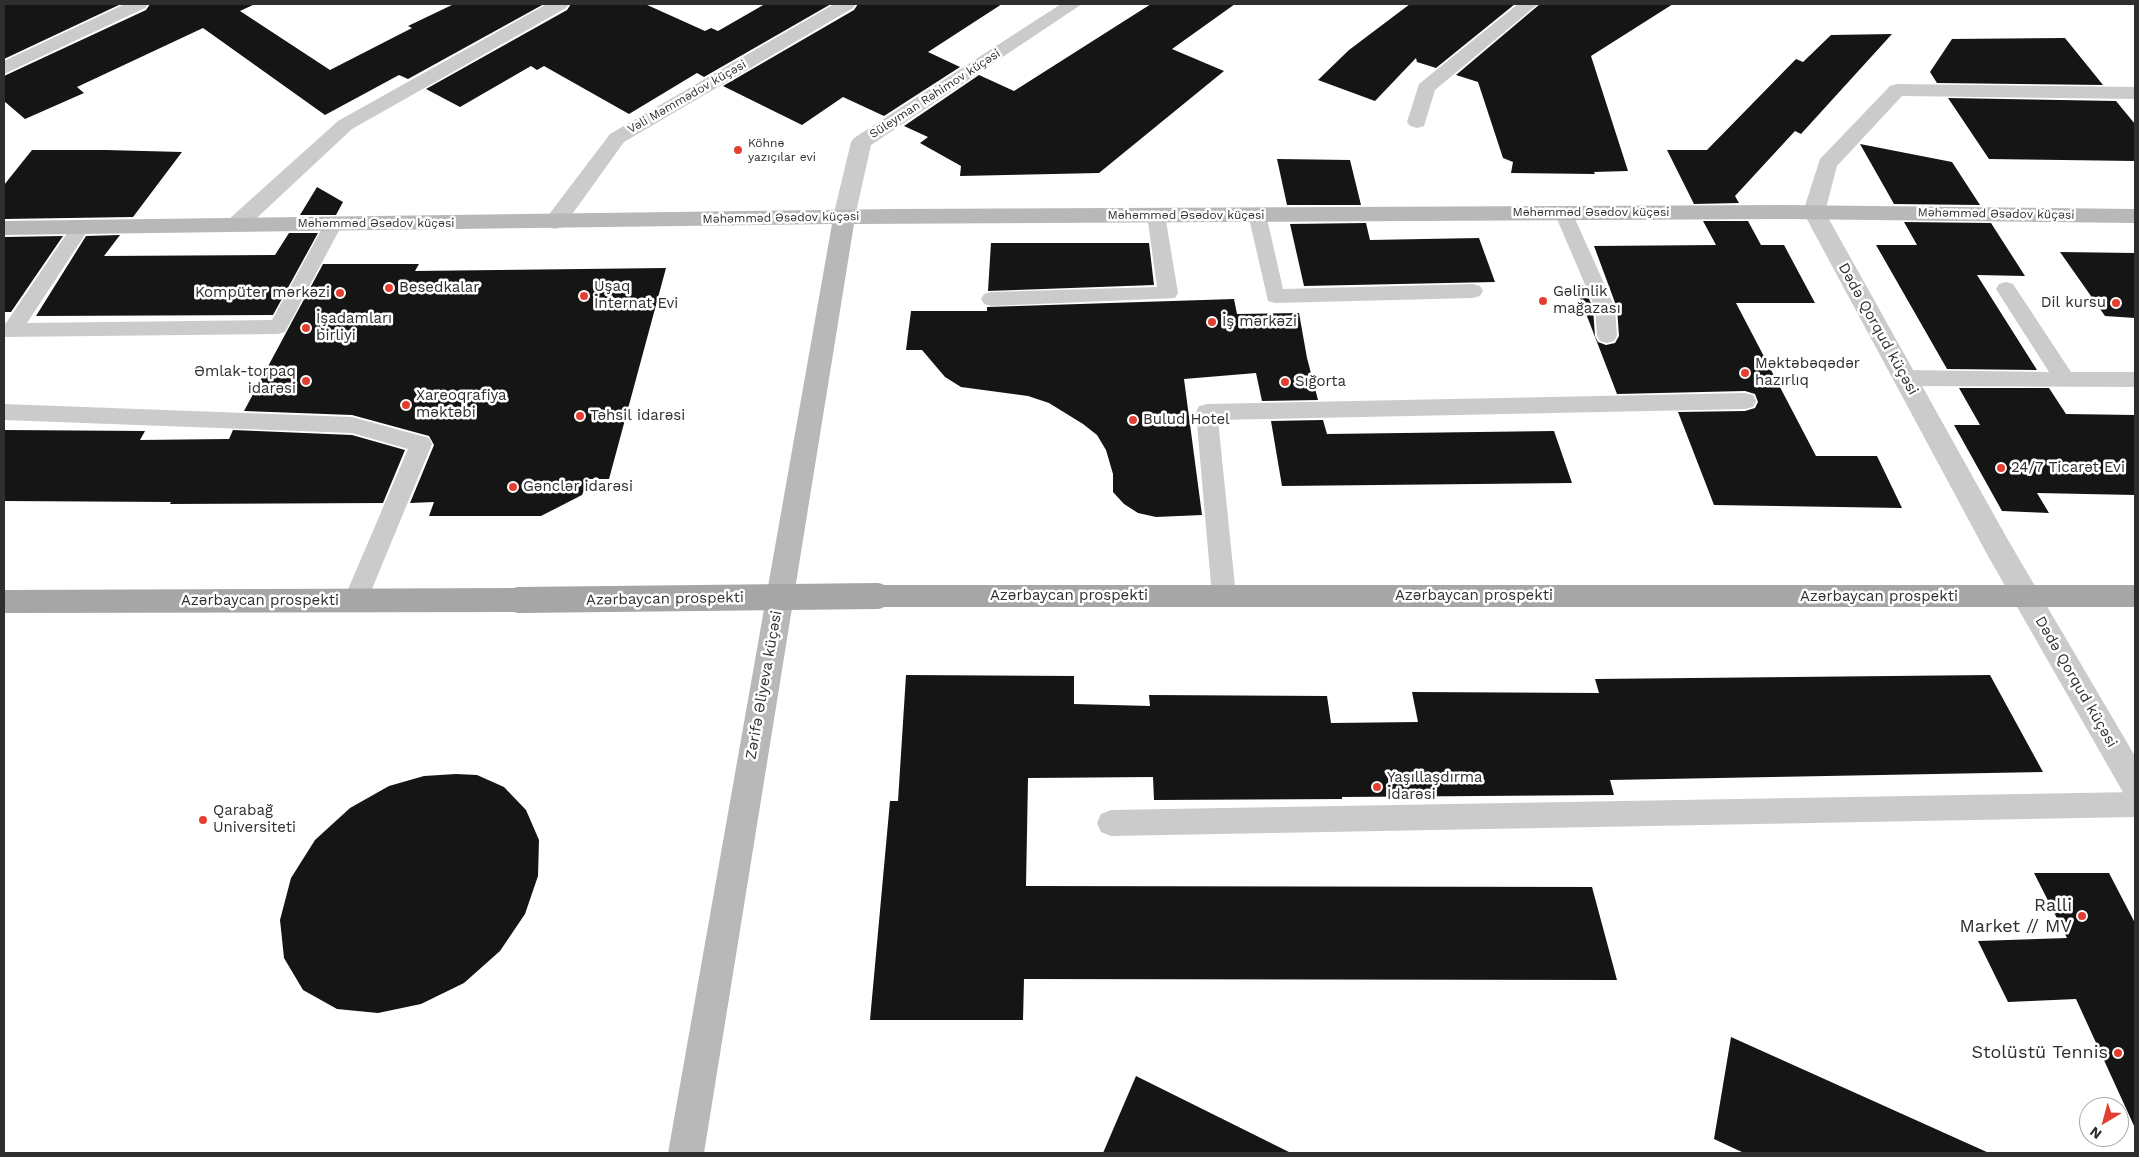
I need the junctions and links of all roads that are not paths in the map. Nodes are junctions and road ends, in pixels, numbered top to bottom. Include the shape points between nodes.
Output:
1 (139, 4) edge
2 (560, 4) edge
3 (847, 4) edge
4 (1073, 4) edge
5 (1529, 4) edge
6 (4, 68) edge
7 (2135, 93) edge
8 (1417, 122) dead end
9 (1563, 212) junction
10 (1814, 212) junction
11 (1257, 214) junction
12 (1156, 215) junction
13 (2135, 216) edge
14 (844, 217) junction
15 (555, 222) junction
16 (334, 223) junction
17 (237, 224) junction
18 (81, 227) junction
19 (4, 228) edge
20 (2006, 289) dead end
21 (1473, 291) dead end
22 (991, 299) dead end
23 (8, 330) edge
24 (1607, 336) dead end
25 (1905, 378) junction
26 (2065, 380) junction
27 (2135, 380) edge
28 (1745, 401) dead end
29 (4, 412) edge
30 (1224, 596) junction
31 (2135, 596) edge
32 (2026, 597) junction
33 (355, 601) junction
34 (4, 602) edge
35 (2135, 784) edge
36 (2135, 804) edge
37 (1111, 823) dead end
38 (686, 1153) edge

1 - 6 street
2 - 17 street via 345,125
3 - 15 street, Vəli Məmmədov küçəsi via 617,138
4 - 14 street, Süleyman Rəhimov küçəsi via 861,142
5 - 8 street via 1426,88
7 - 10 street via 1897,90 1827,164
9 - 10 street, Məhəmməd Əsədov küçəsi
9 - 11 street, Məhəmməd Əsədov küçəsi
9 - 24 lane via 1605,308
10 - 13 street, Məhəmməd Əsədov küçəsi
10 - 25 street, Dədə Qorqud küçəsi
11 - 12 street, Məhəmməd Əsədov küçəsi
11 - 21 lane via 1275,296
12 - 14 street, Məhəmməd Əsədov küçəsi
12 - 22 lane via 1168,293
14 - 15 street, Məhəmməd Əsədov küçəsi
14 - 38 street, Zərifə Əliyeva küçəsi
15 - 16 street, Məhəmməd Əsədov küçəsi
16 - 17 street, Məhəmməd Əsədov küçəsi
16 - 23 lane via 278,327
17 - 18 street, Məhəmməd Əsədov küçəsi
18 - 19 street, Məhəmməd Əsədov küçəsi
18 - 23 lane
20 - 26 lane
25 - 26 lane
25 - 32 street, Dədə Qorqud küçəsi
26 - 27 lane
28 - 30 lane via 1207,412
29 - 33 lane via 352,425 421,444
30 - 32 main road, Azərbaycan prospekti
30 - 33 main road, Azərbaycan prospekti, bridge
31 - 32 main road, Azərbaycan prospekti
32 - 35 street, Dədə Qorqud küçəsi
33 - 34 main road, Azərbaycan prospekti
36 - 37 lane

